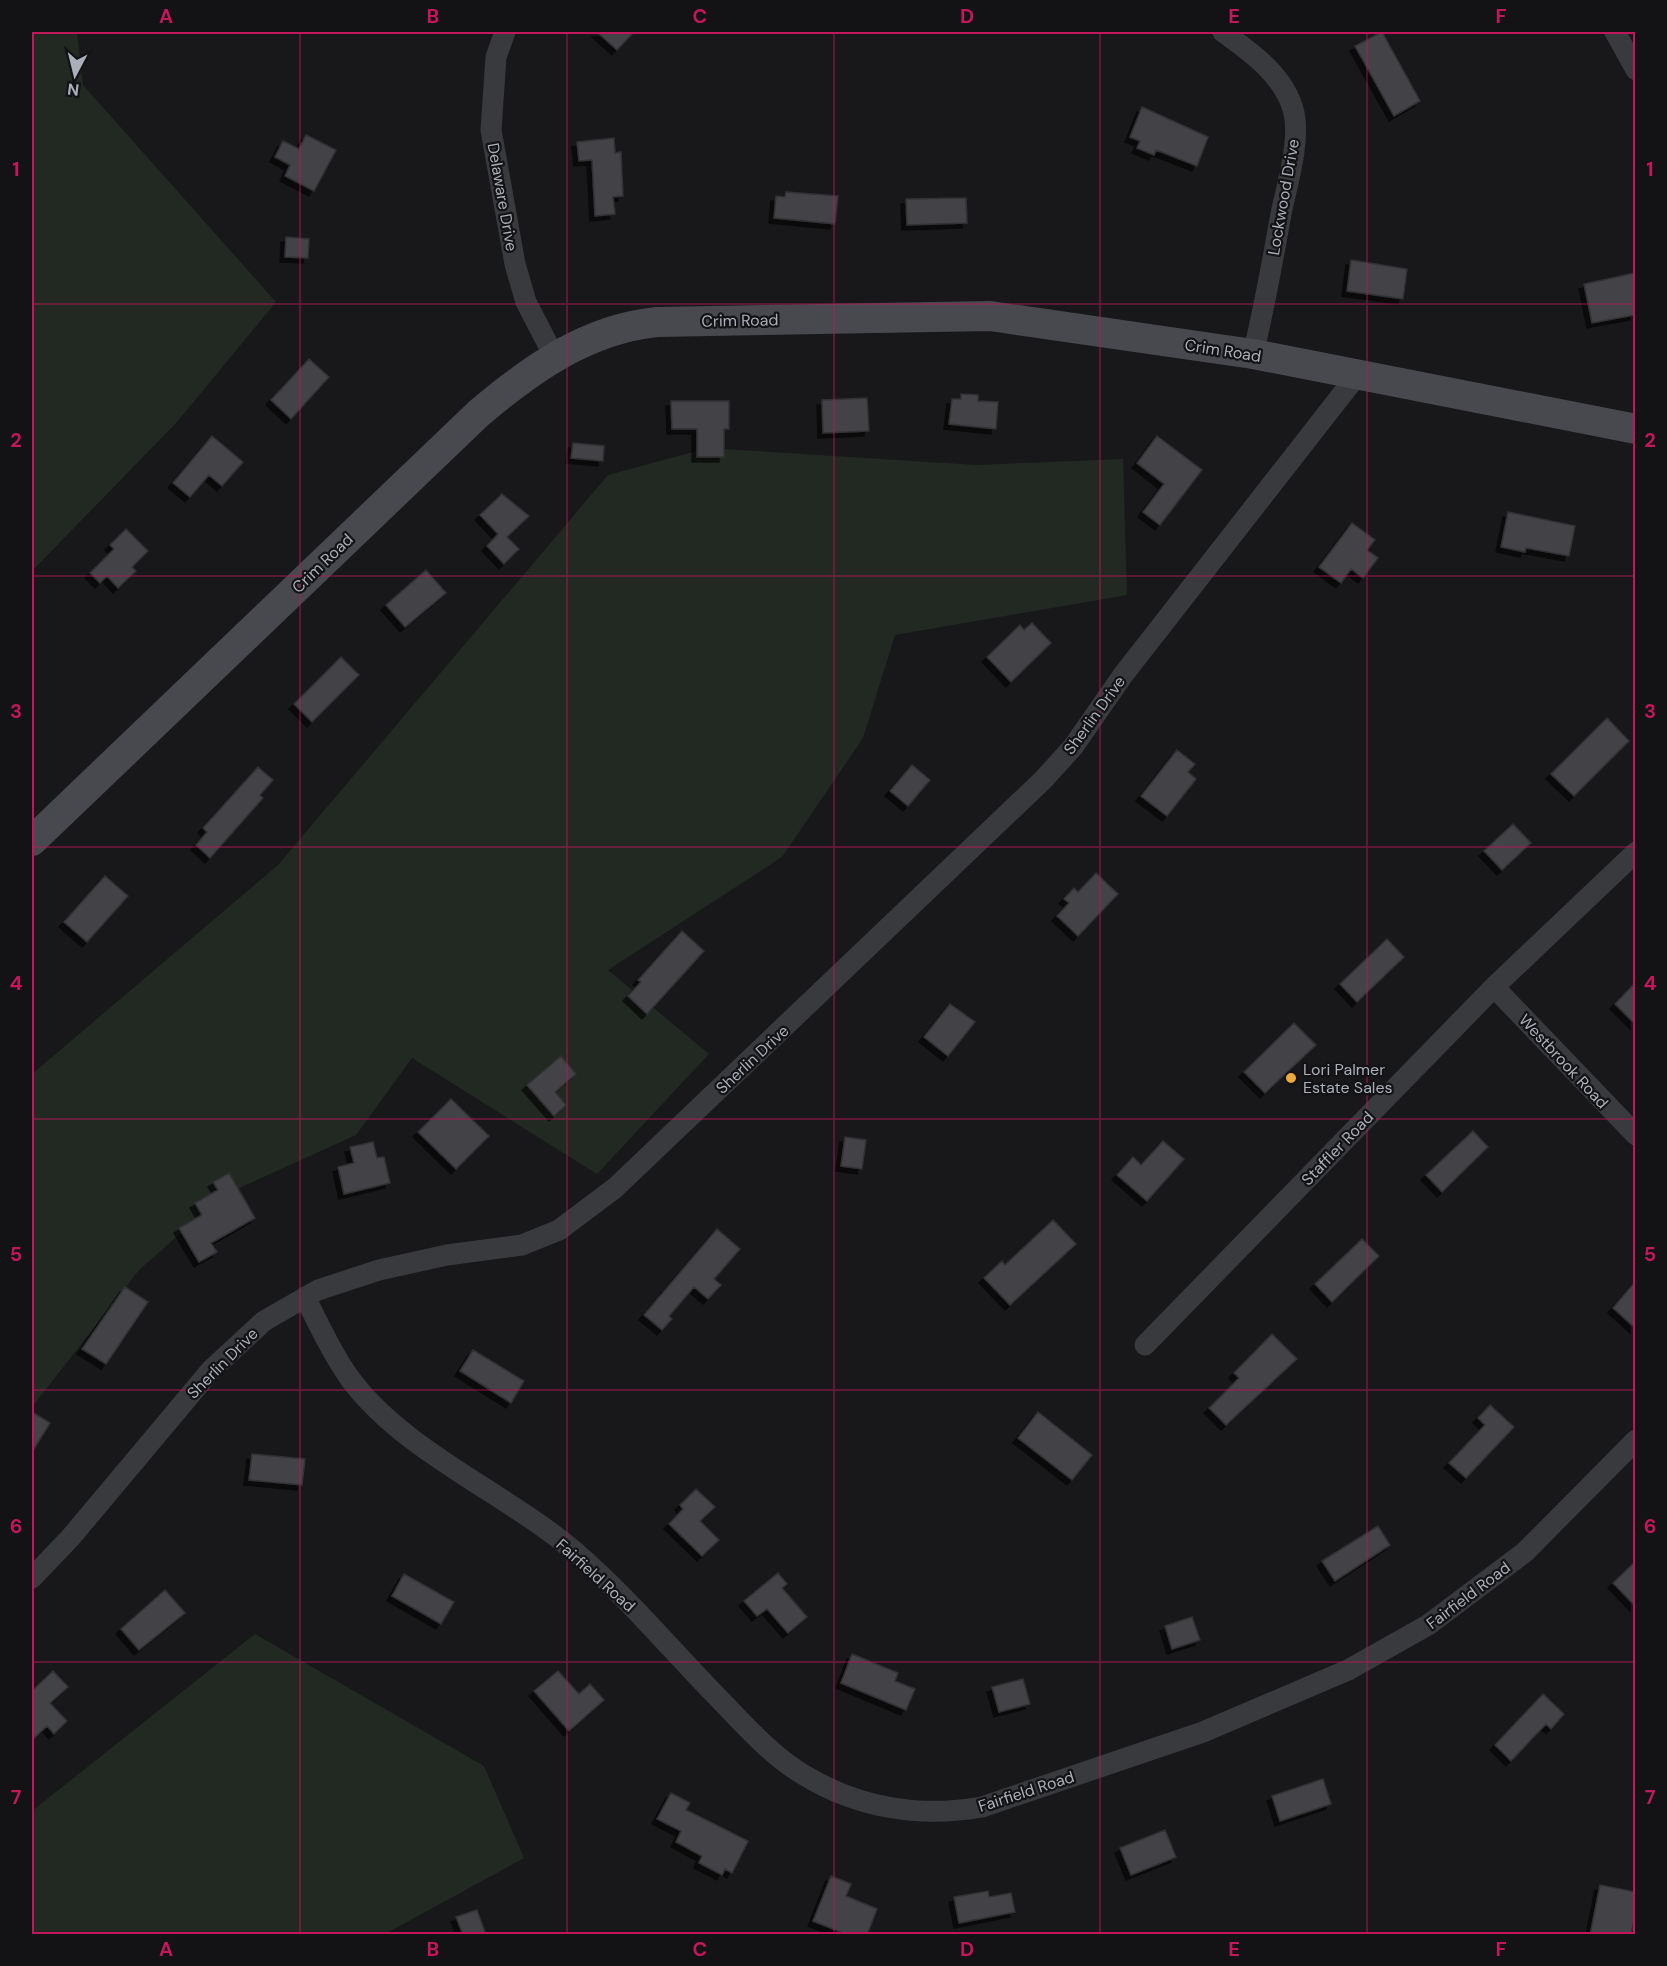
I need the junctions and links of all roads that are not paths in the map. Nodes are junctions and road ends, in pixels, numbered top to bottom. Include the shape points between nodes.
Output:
1 (505, 32) edge
2 (1223, 32) edge
3 (1615, 32) edge
4 (1635, 70) edge
5 (1253, 354) junction
6 (554, 356) junction
7 (1358, 374) junction
8 (1635, 429) edge
9 (32, 842) edge
10 (1635, 852) edge
11 (1494, 987) junction
12 (1635, 1135) edge
13 (305, 1297) junction
14 (1145, 1345) dead end
15 (1635, 1440) edge
16 (32, 1578) edge

1 - 6 street, Delaware Drive via 496,57 491,130 514,264 526,302
2 - 5 street, Lockwood Drive via 1273,74 1285,90 1294,114 1293,155
3 - 4 street
5 - 6 street, Crim Road via 990,316 657,322 630,325
5 - 7 street, Crim Road
6 - 9 street, Crim Road via 479,413
7 - 8 street, Crim Road
7 - 13 street, Sherlin Drive via 1123,675 1073,747 1043,780 615,1188 559,1230 522,1245 447,1255 390,1268
10 - 11 street, Staffler Road
11 - 12 street, Westbrook Road
11 - 14 street, Staffler Road
13 - 15 street, Fairfield Road via 352,1381 379,1411 573,1550 751,1732 802,1774 846,1796 922,1813 982,1807 1203,1732 1348,1670 1428,1625 1525,1552
13 - 16 street, Sherlin Drive via 264,1321 227,1354

